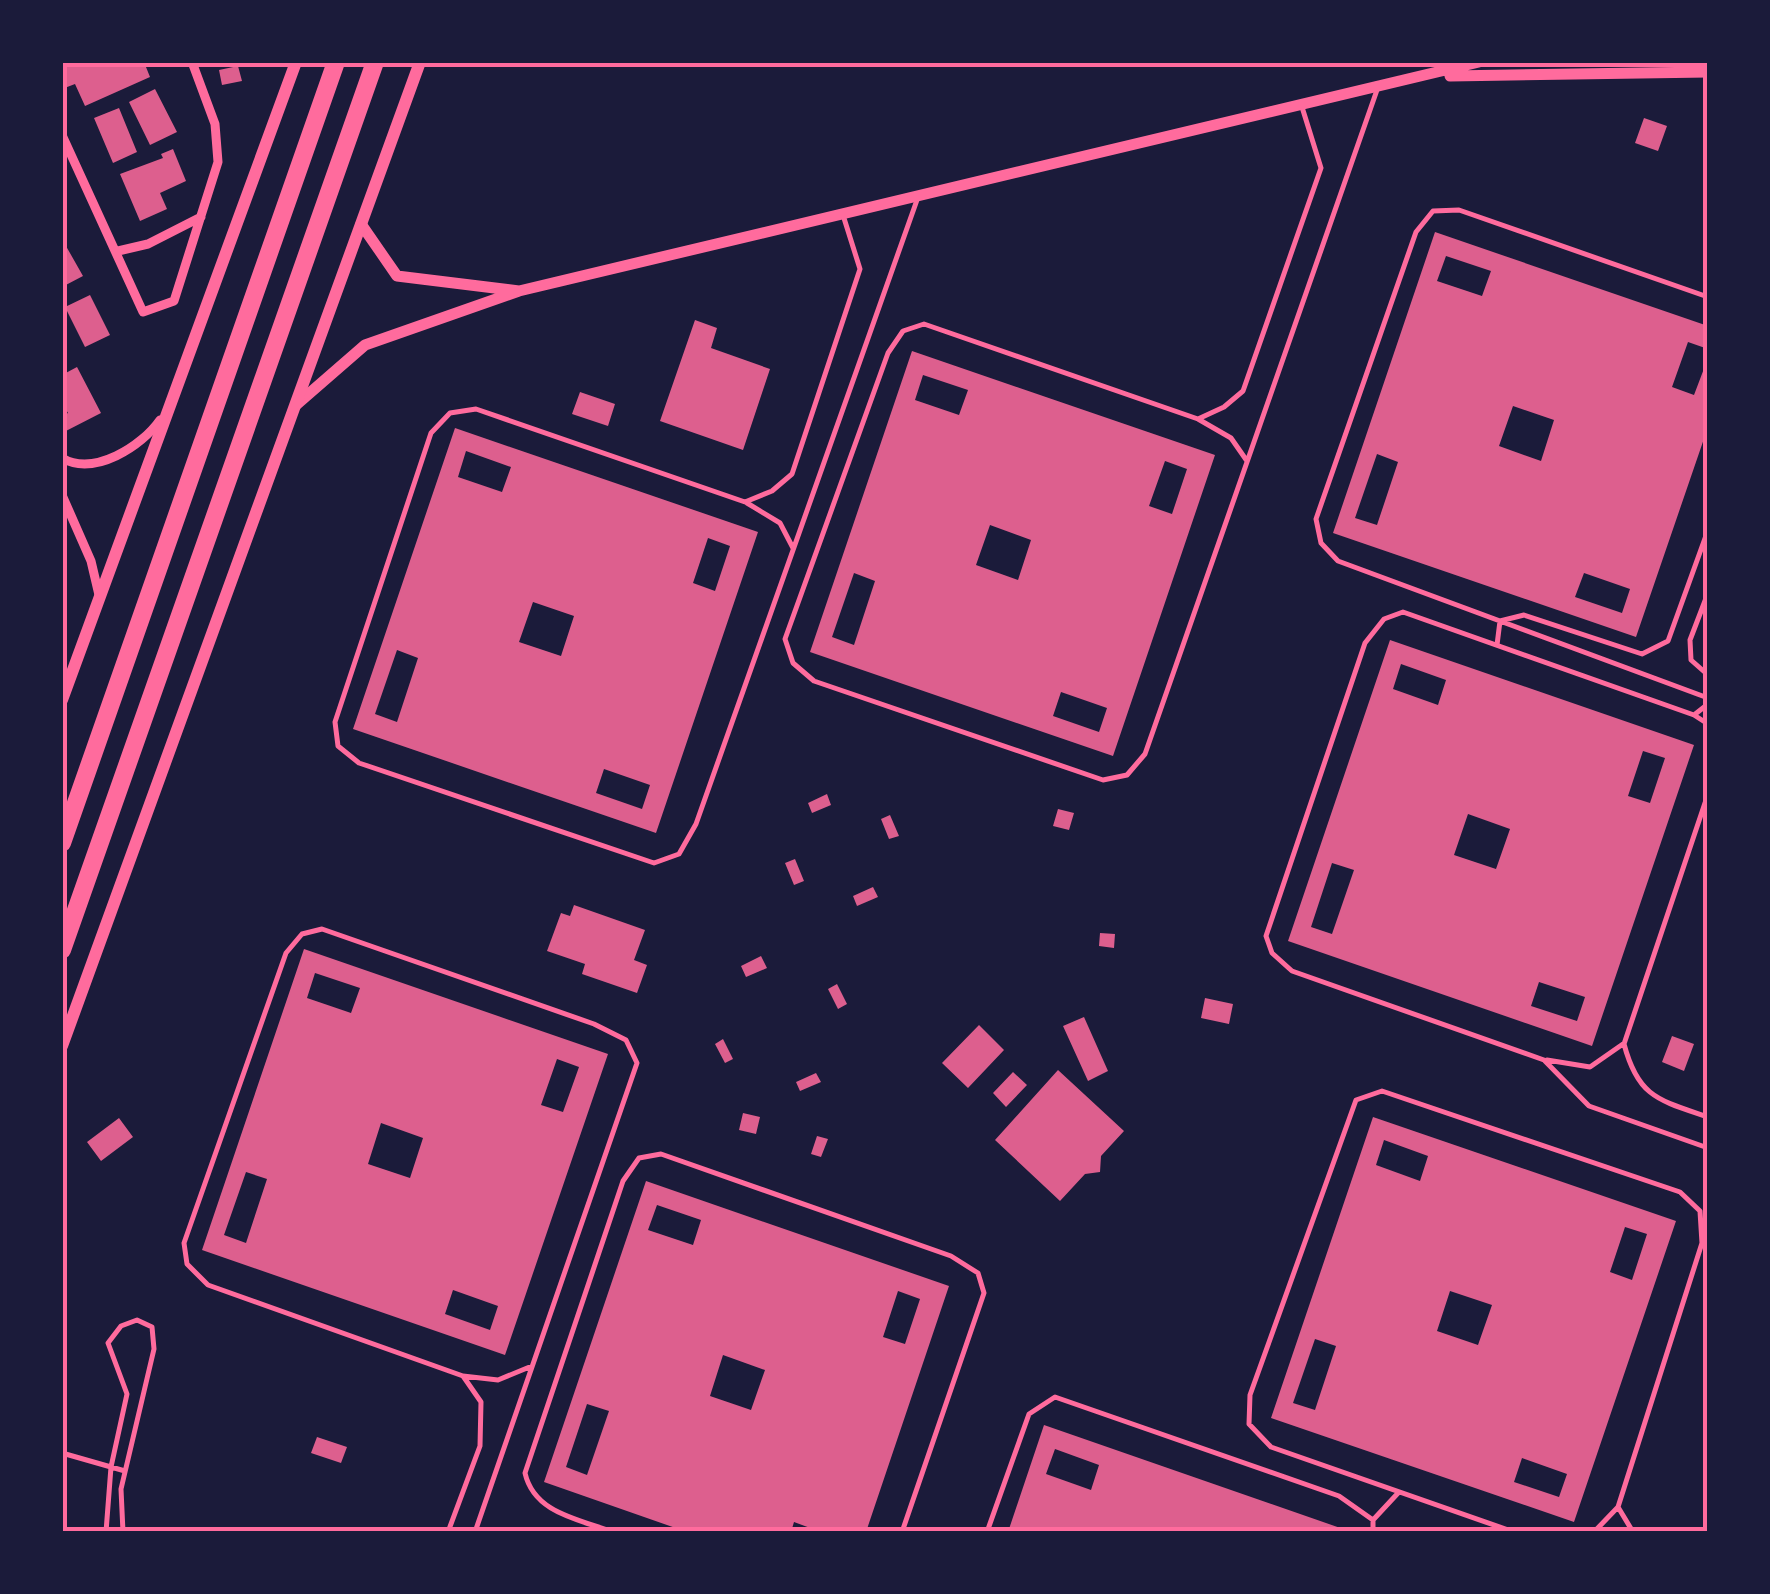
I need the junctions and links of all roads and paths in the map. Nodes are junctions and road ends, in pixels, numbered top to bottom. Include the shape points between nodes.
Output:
1 (192, 62) edge
2 (296, 62) edge
3 (336, 62) edge
4 (374, 62) edge
5 (420, 62) edge
6 (1479, 62) edge
7 (1708, 72) edge
8 (1436, 76) junction
9 (1377, 90) junction
10 (1302, 107) junction
11 (62, 135) edge
12 (917, 198) junction
13 (843, 215) junction
14 (201, 217) junction
15 (361, 224) junction
16 (118, 250) junction
17 (519, 291) junction
18 (1708, 297) edge
19 (293, 408) junction
20 (165, 414) junction
21 (1198, 418) junction
22 (62, 458) edge
23 (1248, 461) junction
24 (62, 494) edge
25 (745, 502) junction
26 (1708, 530) edge
27 (793, 548) junction
28 (1708, 593) edge
29 (100, 596) junction
30 (1500, 621) junction
31 (1497, 645) junction
32 (1708, 675) edge
33 (62, 700) edge
34 (1708, 701) edge
35 (1694, 715) junction
36 (1708, 724) edge
37 (1708, 794) edge
38 (62, 843) edge
39 (62, 950) edge
40 (1624, 1044) junction
41 (62, 1046) edge
42 (1544, 1060) junction
43 (1708, 1117) edge
44 (1708, 1148) edge
45 (533, 1366) junction
46 (463, 1376) junction
47 (127, 1394) junction
48 (140, 1397) junction
49 (62, 1453) edge
50 (112, 1467) junction
51 (125, 1471) junction
52 (1400, 1492) junction
53 (1618, 1507) junction
54 (1373, 1520) junction
55 (106, 1532) edge
56 (123, 1532) edge
57 (448, 1532) edge
58 (475, 1532) edge
59 (613, 1532) edge
60 (902, 1532) edge
61 (987, 1532) edge
62 (1373, 1532) edge
63 (1514, 1532) edge
64 (1594, 1532) edge
65 (1633, 1532) edge

1 - 14 street via 215,124 218,162
2 - 20 main road
3 - 38 highway
4 - 39 highway
5 - 15 main road
6 - 8 street
7 - 8 street
8 - 9 street
9 - 10 street
9 - 23 lane
10 - 12 street
10 - 21 lane via 1321,168 1243,391
11 - 16 street
12 - 13 street
12 - 27 lane
13 - 17 street
13 - 25 lane via 860,269 792,474 772,492
14 - 16 street via 148,244
14 - 16 street via 174,301 143,312
15 - 17 street via 397,276
15 - 19 main road
17 - 19 street via 365,345
18 - 30 lane via 1459,210 1434,212 1416,232 1316,520 1321,543 1338,561
19 - 41 main road
20 - 22 street via 146,439 101,461 83,465
20 - 29 main road
21 - 23 lane via 1231,438
21 - 23 lane via 924,324 903,330 888,353 785,639 793,663 814,681 1102,780 1127,775 1144,754
24 - 29 street
25 - 27 lane via 780,523
25 - 27 lane via 476,408 450,414 431,433 335,722 338,746 360,763 654,863 679,854 696,824
26 - 30 lane via 1668,641 1642,654 1524,615
28 - 32 lane via 1690,640 1691,660
29 - 33 main road
30 - 31 lane
30 - 34 lane
31 - 35 lane
31 - 42 lane via 1403,612 1384,618 1366,643 1266,936 1292,971
34 - 35 lane
35 - 36 lane
37 - 40 lane
40 - 42 lane via 1590,1067
40 - 43 lane via 1632,1075 1655,1100
42 - 44 lane via 1589,1106
45 - 46 lane via 498,1380
45 - 46 lane via 636,1063 626,1040 322,929 302,934 286,952 190,1225 187,1264 208,1285
45 - 58 lane
46 - 57 lane via 480,1402 480,1446
47 - 48 lane
47 - 48 lane via 108,1343 121,1326 137,1320 155,1336
47 - 50 lane
48 - 51 lane
49 - 50 lane
50 - 51 lane
50 - 55 lane
51 - 56 lane
52 - 53 lane via 1271,1447 1249,1424 1250,1395 1356,1100 1382,1091 1680,1192 1700,1211 1702,1243
52 - 54 lane
52 - 63 lane
53 - 64 lane
53 - 65 lane
54 - 61 lane via 1339,1496 1054,1397 1029,1414
54 - 62 lane
59 - 60 lane via 547,1508 529,1492 525,1473 622,1181 639,1158 660,1154 951,1256 978,1273 984,1293

